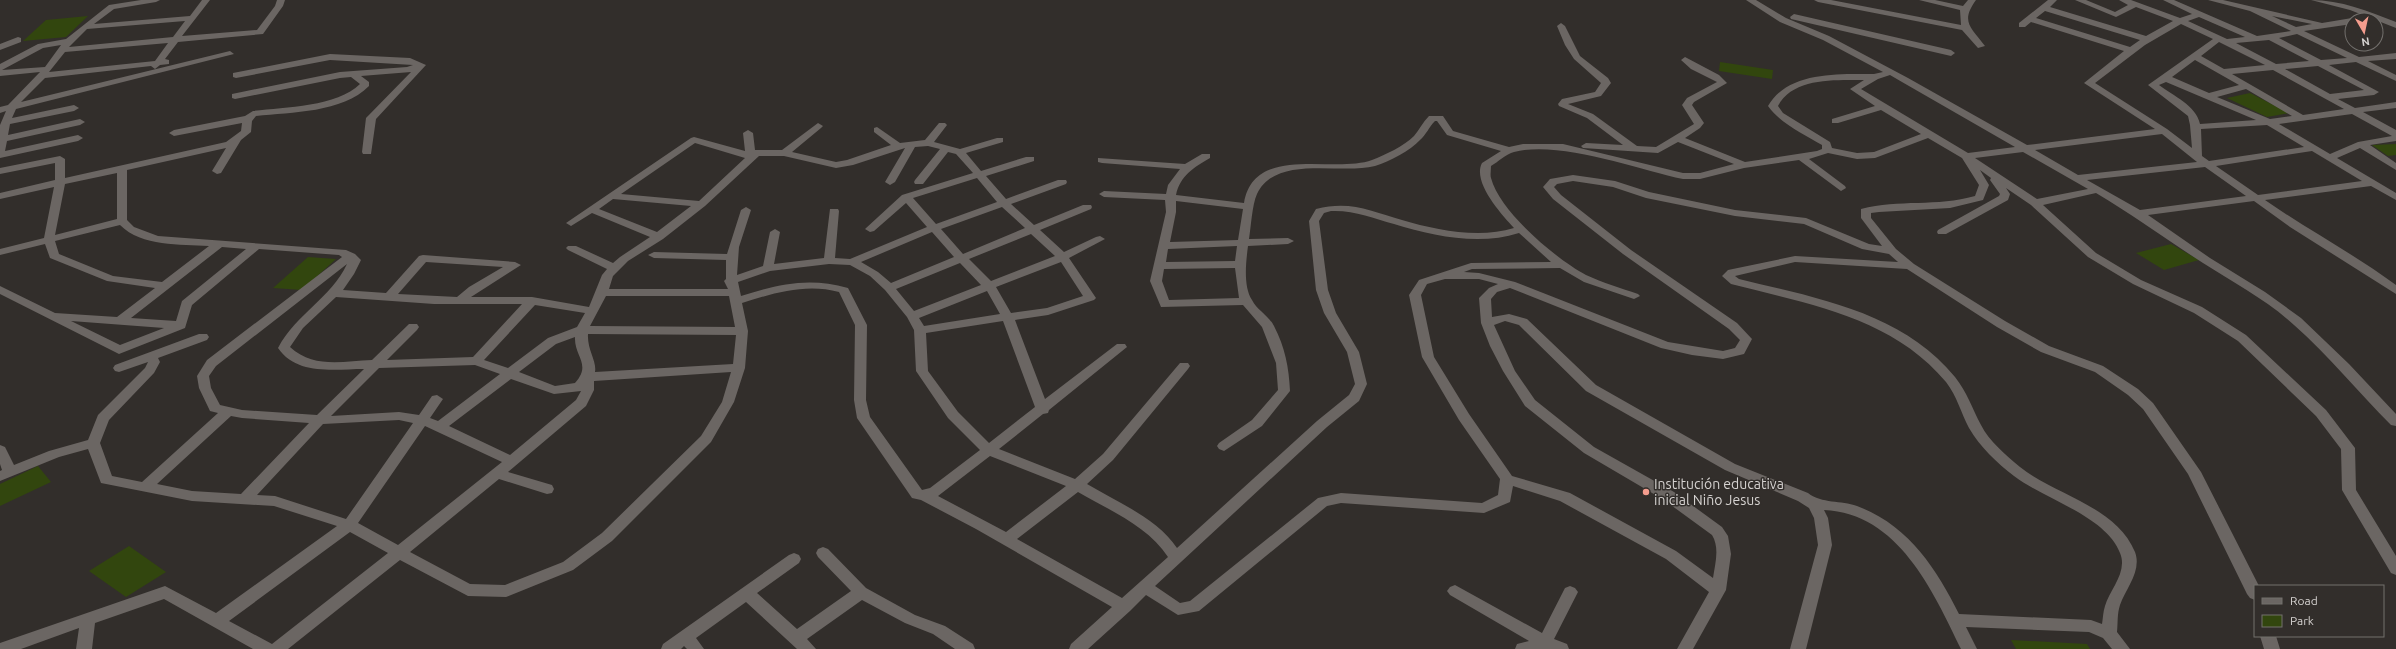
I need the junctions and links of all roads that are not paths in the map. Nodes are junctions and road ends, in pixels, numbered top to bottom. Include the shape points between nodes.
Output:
1 (156, 0) edge
2 (206, 0) edge
3 (281, 0) edge
4 (1750, 0) edge
5 (1818, 0) edge
6 (1923, 0) edge
7 (1972, 0) edge
8 (2053, 0) edge
9 (2079, 0) edge
10 (2123, 0) edge
11 (2169, 0) edge
12 (2212, 0) edge
13 (2315, 0) edge
14 (122, 2) edge
15 (2231, 2) edge
16 (2136, 4) junction
17 (2045, 8) junction
18 (1966, 9) junction
19 (2254, 10) junction
20 (1770, 12) junction
21 (2363, 12) edge
22 (2200, 14) junction
23 (2396, 16) edge
24 (2384, 17) edge
25 (192, 18) junction
26 (2030, 19) junction
27 (2178, 20) junction
28 (2384, 20) edge
29 (2344, 22) edge
30 (2325, 24) junction
31 (2022, 25) dead end
32 (2396, 25) edge
33 (1561, 26) dead end
34 (85, 27) junction
35 (1965, 28) junction
36 (2297, 29) junction
37 (2272, 38) junction
38 (2147, 39) junction
39 (2258, 39) junction
40 (18, 40) dead end
41 (175, 40) junction
42 (70, 41) junction
43 (2221, 41) junction
44 (1981, 46) dead end
45 (0, 47) edge
46 (62, 50) junction
47 (2130, 50) junction
48 (1951, 52) dead end
49 (2195, 56) junction
50 (2396, 56) edge
51 (2360, 59) junction
52 (1685, 60) dead end
53 (159, 62) junction
54 (2320, 63) junction
55 (2274, 67) junction
56 (0, 68) edge
57 (417, 68) junction
58 (0, 72) edge
59 (45, 72) junction
60 (2224, 72) junction
61 (1888, 73) junction
62 (144, 74) junction
63 (356, 74) junction
64 (236, 75) dead end
65 (1875, 77) junction
66 (2165, 78) junction
67 (2396, 78) edge
68 (2248, 86) junction
69 (235, 96) dead end
70 (2208, 96) junction
71 (2328, 97) junction
72 (2396, 105) edge
73 (12, 107) junction
74 (1882, 107) junction
75 (74, 108) dead end
76 (0, 110) edge
77 (2349, 110) junction
78 (2299, 116) junction
79 (248, 119) junction
80 (1835, 121) dead end
81 (6, 122) junction
82 (80, 122) dead end
83 (2269, 122) junction
84 (942, 125) dead end
85 (818, 126) dead end
86 (2194, 127) junction
87 (877, 130) dead end
88 (2164, 131) junction
89 (174, 133) dead end
90 (748, 133) dead end
91 (1930, 134) junction
92 (2396, 134) edge
93 (78, 138) dead end
94 (1677, 138) junction
95 (2396, 138) edge
96 (2, 139) junction
97 (236, 140) junction
98 (1000, 140) dead end
99 (928, 143) junction
100 (912, 144) junction
101 (2361, 144) junction
102 (898, 146) junction
103 (947, 147) junction
104 (1567, 148) junction
105 (2025, 148) junction
106 (2315, 148) junction
107 (0, 150) edge
108 (1509, 150) junction
109 (1636, 150) junction
110 (1826, 150) junction
111 (367, 152) dead end
112 (960, 152) junction
113 (784, 153) junction
114 (0, 155) edge
115 (751, 156) junction
116 (1206, 156) dead end
117 (1966, 156) junction
118 (1801, 157) junction
119 (2197, 157) junction
120 (2331, 157) junction
121 (1030, 159) dead end
122 (1102, 160) dead end
123 (2206, 164) junction
124 (1744, 165) junction
125 (1187, 167) junction
126 (2396, 167) edge
127 (122, 168) junction
128 (0, 171) edge
129 (217, 171) dead end
130 (1990, 174) junction
131 (978, 175) junction
132 (2076, 178) junction
133 (60, 182) junction
134 (890, 182) dead end
135 (919, 182) dead end
136 (1062, 182) dead end
137 (2374, 183) junction
138 (1841, 188) dead end
139 (2098, 190) junction
140 (1104, 194) dead end
141 (0, 196) edge
142 (613, 196) junction
143 (906, 197) junction
144 (1170, 197) junction
145 (2396, 197) edge
146 (2254, 198) junction
147 (1003, 202) junction
148 (2035, 203) junction
149 (701, 204) junction
150 (1087, 207) dead end
151 (1249, 207) junction
152 (593, 210) junction
153 (746, 210) dead end
154 (834, 211) dead end
155 (2138, 213) junction
156 (122, 221) junction
157 (571, 223) dead end
158 (870, 229) dead end
159 (933, 229) junction
160 (1034, 229) junction
161 (1520, 229) junction
162 (776, 232) dead end
163 (1942, 232) dead end
164 (659, 237) junction
165 (1100, 239) dead end
166 (49, 240) junction
167 (1288, 241) dead end
168 (1244, 242) junction
169 (219, 244) junction
170 (256, 246) junction
171 (1164, 246) junction
172 (572, 248) dead end
173 (1892, 251) junction
174 (0, 252) edge
175 (654, 255) dead end
176 (351, 256) junction
177 (732, 257) junction
178 (961, 258) junction
179 (1063, 258) junction
180 (829, 261) junction
181 (852, 262) junction
182 (1240, 264) junction
183 (1563, 265) junction
184 (1161, 266) junction
185 (1910, 266) junction
186 (614, 268) junction
187 (768, 268) junction
188 (1440, 275) junction
189 (1511, 284) junction
190 (165, 286) junction
191 (990, 287) junction
192 (889, 288) junction
193 (0, 289) edge
194 (2396, 291) edge
195 (734, 292) junction
196 (336, 293) junction
197 (600, 293) junction
198 (1634, 296) dead end
199 (389, 297) junction
200 (460, 300) junction
201 (532, 301) junction
202 (1246, 301) junction
203 (593, 311) junction
204 (52, 316) junction
205 (912, 316) junction
206 (1008, 318) junction
207 (121, 320) junction
208 (1487, 323) junction
209 (181, 326) junction
210 (413, 327) dead end
211 (582, 330) junction
212 (920, 330) junction
213 (742, 331) junction
214 (203, 337) dead end
215 (1121, 346) dead end
216 (150, 357) junction
217 (476, 361) junction
218 (377, 363) junction
219 (1184, 366) dead end
220 (119, 368) dead end
221 (739, 368) junction
222 (510, 373) junction
223 (588, 377) junction
224 (437, 399) dead end
225 (1043, 410) junction
226 (228, 411) junction
227 (320, 419) junction
228 (423, 420) junction
229 (2396, 422) edge
230 (439, 427) junction
231 (93, 443) junction
232 (1224, 446) dead end
233 (0, 450) edge
234 (989, 450) junction
235 (512, 461) junction
236 (5, 473) edge
237 (497, 473) junction
238 (1507, 479) junction
239 (1077, 485) junction
240 (144, 488) junction
241 (547, 489) dead end
242 (925, 496) junction
243 (244, 500) junction
244 (1814, 505) junction
245 (349, 525) junction
246 (1006, 540) junction
247 (400, 552) junction
248 (823, 553) dead end
249 (1176, 558) junction
250 (794, 559) dead end
251 (2396, 568) edge
252 (1146, 587) junction
253 (1718, 590) junction
254 (1455, 591) dead end
255 (861, 592) junction
256 (1570, 592) dead end
257 (2254, 592) edge
258 (748, 594) junction
259 (1125, 607) junction
260 (88, 618) junction
261 (1955, 620) junction
262 (216, 622) junction
263 (2109, 634) junction
264 (686, 637) junction
265 (2268, 637) edge
266 (797, 638) junction
267 (1545, 642) junction
268 (2, 649) edge
269 (84, 649) edge
270 (267, 649) edge
271 (277, 649) edge
272 (669, 649) edge
273 (696, 649) edge
274 (808, 649) edge
275 (967, 649) edge
276 (1077, 649) edge
277 (1523, 649) edge
278 (1561, 649) edge
279 (1685, 649) edge
280 (1798, 649) edge
281 (1970, 649) edge
282 (2122, 649) edge
283 (2272, 649) edge

1 - 14 street
2 - 25 street
3 - 41 street via 260,32
4 - 20 street
5 - 35 street
6 - 18 street
7 - 18 street
8 - 17 street
9 - 16 street via 2116,15
10 - 16 street
11 - 22 street
12 - 15 street
13 - 21 street
14 - 34 street via 102,13
15 - 19 street
16 - 27 street
17 - 26 street
17 - 38 street
18 - 35 street
19 - 30 street
19 - 36 street
20 - 48 street
20 - 61 street via 1826,38
22 - 27 street
22 - 39 street
23 - 24 street
25 - 34 street
25 - 41 street
26 - 31 street
26 - 47 street
27 - 38 street
27 - 43 street
28 - 32 street
29 - 30 street
30 - 36 street
33 - 109 street via 1571,52 1587,68 1605,80 1606,84 1598,94 1565,101 1564,106 1590,116
34 - 42 street
35 - 44 street
36 - 37 street via 2293,34
36 - 51 street
37 - 39 street
37 - 54 street
38 - 47 street
39 - 43 street
40 - 45 street
41 - 46 street
41 - 53 street
42 - 46 street
42 - 56 street via 41,46
43 - 49 street
43 - 55 street
46 - 59 street
47 - 88 street via 2089,83
49 - 60 street
49 - 66 street
50 - 51 street
51 - 54 street
51 - 67 street
52 - 94 street via 1694,68 1721,80 1722,83 1690,100 1687,105 1699,123 1698,126
53 - 59 street
53 - 62 street
53 - 62 street via 230,54
54 - 55 street
54 - 71 street via 2374,92
55 - 60 street
55 - 71 street
57 - 63 street
57 - 64 street via 422,65 410,61 330,57
57 - 111 street via 418,70 372,118
58 - 59 street
59 - 73 street
60 - 68 street
61 - 65 street
61 - 105 street
62 - 73 street
63 - 69 street
63 - 79 street via 356,77 366,84 349,97 253,114
65 - 74 street via 1855,89
65 - 110 street via 1803,82 1783,91 1775,98 1773,106 1780,115 1821,139 1827,144
66 - 70 street
66 - 86 street via 2153,85 2188,111 2194,119
68 - 70 street
68 - 78 street
70 - 83 street
71 - 77 street
72 - 77 street
73 - 76 street
73 - 81 street
74 - 80 street
74 - 91 street
75 - 81 street
77 - 78 street
77 - 92 street
78 - 83 street
79 - 89 street
79 - 97 street via 246,132
81 - 96 street
82 - 96 street
83 - 86 street
83 - 106 street
84 - 99 street
85 - 113 street
86 - 119 street
87 - 102 street
88 - 105 street
88 - 119 street
90 - 115 street
91 - 110 street via 1876,155 1857,156
91 - 117 street
93 - 114 street
94 - 109 street via 1658,150
94 - 124 street
95 - 101 street
96 - 107 street
97 - 127 street
97 - 129 street
98 - 112 street
99 - 100 street
99 - 103 street
100 - 102 street
100 - 134 street
101 - 120 street
101 - 126 street
102 - 113 street via 836,165
103 - 112 street
103 - 135 street
104 - 108 street via 1523,147
104 - 109 street via 1584,146
104 - 124 street via 1683,176 1714,174
105 - 117 street
105 - 132 street
106 - 120 street
106 - 123 street
108 - 151 street via 1450,132 1440,118 1432,118 1417,139 1374,162 1351,167 1292,166 1264,176 1256,184
108 - 161 street via 1486,165 1485,177 1495,197
110 - 118 street via 1820,154
112 - 131 street
113 - 115 street via 768,152
115 - 142 street via 694,140
115 - 149 street
116 - 125 street
117 - 130 street
117 - 173 street via 1984,185 1979,198 1961,205 1878,208 1865,211 1866,218
118 - 124 street
118 - 138 street
119 - 123 street
120 - 137 street
121 - 131 street
122 - 125 street
123 - 132 street
123 - 146 street
125 - 144 street via 1173,185
127 - 133 street
127 - 156 street
128 - 133 street via 60,158
130 - 148 street
130 - 163 street via 2005,194 2004,198
131 - 143 street
131 - 147 street
132 - 139 street
133 - 141 street
133 - 166 street
136 - 147 street
137 - 145 street
137 - 146 street
139 - 148 street
139 - 155 street
140 - 144 street
142 - 149 street
142 - 152 street
143 - 158 street
143 - 159 street
144 - 151 street
144 - 171 street via 1171,212
146 - 155 street
146 - 194 street via 2368,270
147 - 159 street
147 - 160 street
148 - 251 street via 2092,255 2137,282 2198,310 2242,338 2322,413 2348,448 2349,490
149 - 164 street
150 - 160 street
151 - 168 street
152 - 157 street
152 - 164 street
153 - 177 street
154 - 180 street
155 - 229 street via 2261,294 2297,321 2345,367
156 - 166 street
156 - 169 street via 130,229 156,239
159 - 178 street
159 - 181 street
160 - 178 street
160 - 179 street
161 - 183 street
161 - 249 street via 1510,234 1486,236 1410,226 1348,206 1330,207 1320,211 1314,221 1322,290 1330,313 1353,352 1361,384 1354,398 1316,429
162 - 187 street
164 - 186 street
165 - 179 street
166 - 174 street
166 - 190 street via 54,256 111,279
167 - 168 street
168 - 171 street
168 - 182 street
169 - 170 street
169 - 190 street
170 - 176 street via 342,252
170 - 209 street via 186,304
171 - 184 street
172 - 186 street
173 - 185 street
173 - 189 street via 1866,246 1806,221 1735,213 1646,196 1615,184 1573,178 1554,181 1548,187 1557,197 1627,252 1733,326 1746,339 1740,350 1723,355 1692,352 1665,345
175 - 177 street
176 - 196 street via 355,260 350,273
176 - 226 street via 211,363 203,376 205,388 216,408
177 - 195 street
178 - 191 street
178 - 192 street
179 - 191 street
179 - 206 street via 1090,298 1048,311
180 - 181 street
180 - 187 street
181 - 192 street via 874,274
182 - 184 street
182 - 202 street
183 - 188 street via 1472,266
183 - 198 street via 1582,277
184 - 202 street via 1156,281 1165,304
185 - 257 street via 2039,345 2099,369 2134,392 2148,406 2194,472
185 - 263 street via 1795,259 1732,272 1728,276 1735,282 1839,308 1867,318 1891,329 1919,348 1940,368 1965,400 1976,429 1998,454 2018,473 2044,491 2102,523 2127,551 2131,565 2112,608
186 - 197 street
187 - 195 street
188 - 189 street via 1480,276
188 - 238 street via 1423,282 1415,295 1428,357 1464,417
189 - 208 street via 1492,290 1486,298
190 - 207 street
191 - 205 street
191 - 206 street
192 - 205 street
193 - 204 street
195 - 197 street
195 - 213 street
195 - 242 street via 774,290 802,284 828,284 844,290 861,324 860,400 864,418 917,494
196 - 199 street
196 - 218 street via 288,336 284,348 305,364 316,366
197 - 203 street
199 - 200 street
199 - 200 street via 423,258 515,265 473,289
200 - 201 street
201 - 203 street
201 - 217 street
202 - 232 street via 1268,326 1282,362 1284,391 1257,423
203 - 211 street
204 - 207 street
204 - 209 street via 119,350
205 - 212 street
206 - 212 street
206 - 225 street
207 - 209 street
208 - 244 street via 1503,316 1523,322 1591,388 1730,467 1803,497
208 - 253 street via 1509,371 1530,403 1589,450 1669,496 1717,531 1723,540 1724,554
210 - 218 street
211 - 213 street
211 - 222 street via 552,341
211 - 223 street via 581,344 590,367
212 - 234 street via 922,371 953,415
213 - 221 street
214 - 216 street
215 - 225 street
216 - 220 street
216 - 231 street via 154,362 150,370 103,418
217 - 218 street
217 - 222 street
218 - 227 street
219 - 239 street via 1108,456
221 - 223 street
221 - 247 street via 728,402 706,439 607,537 568,566 506,591 468,590
222 - 223 street via 554,390 579,387
222 - 230 street
223 - 235 street via 588,390 581,403
224 - 228 street
225 - 234 street
226 - 227 street
226 - 240 street
227 - 228 street via 399,416
227 - 243 street
228 - 230 street
228 - 245 street
230 - 235 street
231 - 236 street via 54,454
231 - 240 street via 106,480
233 - 236 street
234 - 239 street
234 - 242 street via 935,492
235 - 237 street
237 - 241 street
237 - 247 street
238 - 252 street via 1505,498 1484,508 1341,498 1323,502 1194,607 1178,609
238 - 253 street via 1565,497 1671,555
239 - 246 street
239 - 249 street via 1149,527 1167,544
240 - 243 street via 192,496
242 - 246 street
243 - 245 street via 275,501
244 - 261 street via 1851,508 1869,516 1892,532 1928,571
244 - 280 street via 1821,518 1825,545
245 - 247 street
245 - 262 street
246 - 259 street
247 - 271 street
248 - 255 street
249 - 252 street
250 - 258 street
252 - 259 street
253 - 279 street
254 - 267 street
255 - 266 street
255 - 275 street via 910,619 939,630
256 - 267 street
258 - 264 street
258 - 266 street
259 - 276 street
260 - 262 street via 165,592
260 - 268 street
260 - 269 street
261 - 263 street via 2085,626
261 - 281 street
262 - 270 street
263 - 282 street
264 - 272 street
264 - 273 street
265 - 283 street
266 - 274 street
267 - 277 street
267 - 278 street

